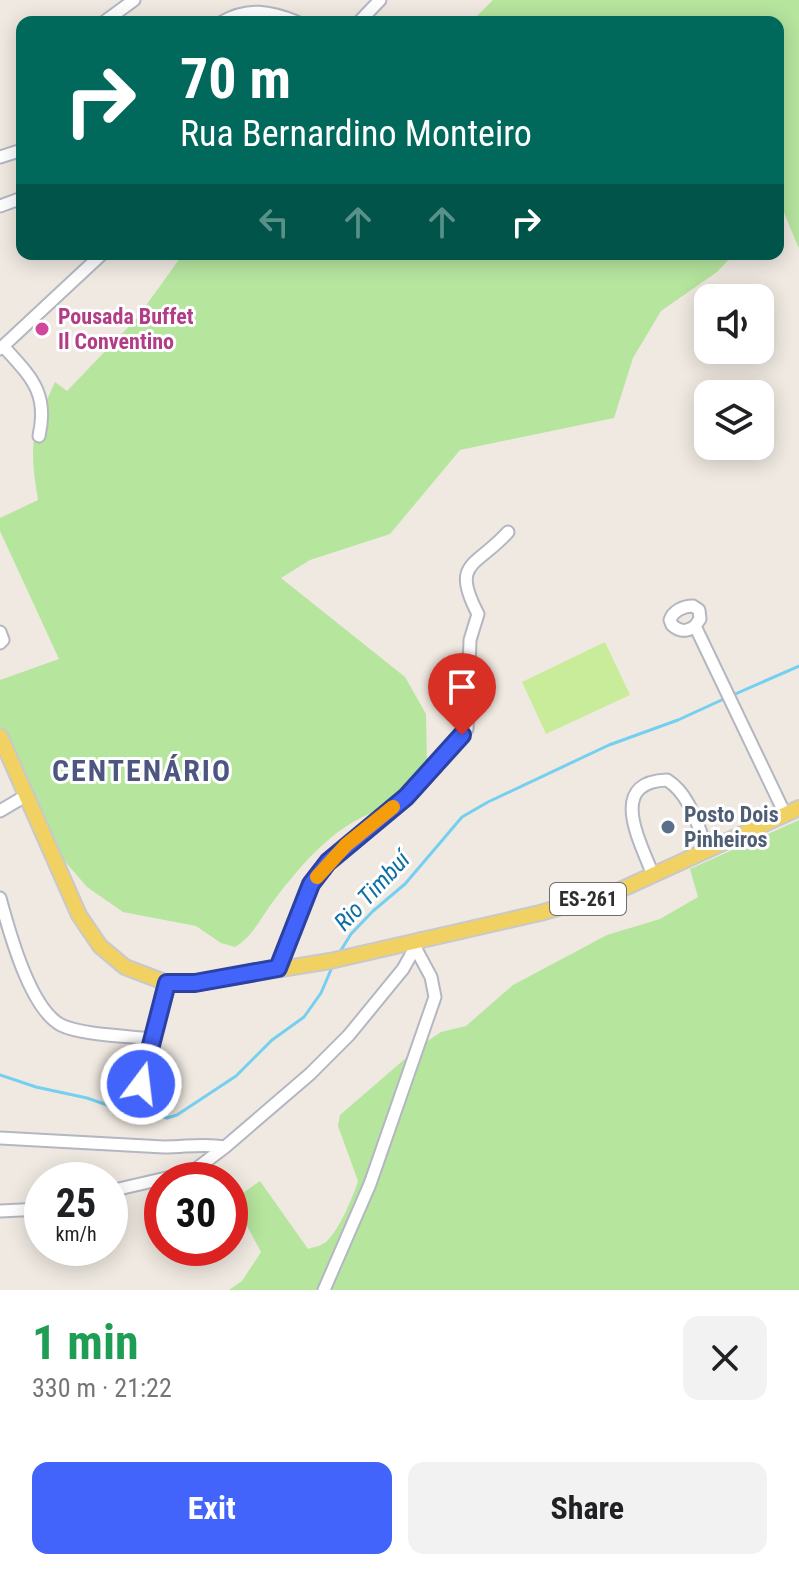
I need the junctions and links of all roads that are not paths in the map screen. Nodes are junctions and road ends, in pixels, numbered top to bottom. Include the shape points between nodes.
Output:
1 (134, 0) edge
2 (380, 0) edge
3 (112, 16) edge
4 (233, 16) edge
5 (280, 16) edge
6 (365, 16) edge
7 (96, 260) edge
8 (2, 348) edge
9 (39, 436) dead end
10 (508, 532) dead end
11 (695, 626) dead end
12 (0, 632) edge
13 (0, 643) edge
14 (0, 736) edge
15 (27, 795) junction
16 (0, 811) edge
17 (792, 811) edge
18 (708, 851) junction
19 (653, 875) junction
20 (0, 898) edge
21 (418, 944) junction
22 (278, 968) junction
23 (167, 983) junction
24 (153, 1039) junction
25 (141, 1084) dead end
26 (0, 1138) edge
27 (225, 1147) junction
28 (128, 1187) edge
29 (24, 1210) edge
30 (0, 1211) edge
31 (324, 1290) edge

1 - 3 street
2 - 6 street
4 - 5 street via 252,11
7 - 8 street
8 - 9 street via 36,385 42,412
10 - 22 street via 466,571 478,617 470,640 469,722 406,797 328,862 311,884
11 - 17 street
12 - 13 street
14 - 15 main road, ES-261
15 - 16 street
15 - 23 main road, ES-261 via 91,935 125,967
17 - 18 main road, ES-261
18 - 19 main road, ES-261
18 - 19 street via 677,786 667,780 645,785 631,804 631,816
19 - 21 main road, ES-261 via 620,890
20 - 24 street via 36,998 53,1020 74,1029
21 - 22 main road, ES-261
21 - 27 street via 349,1035
21 - 31 street via 435,987 433,1006 370,1184
22 - 23 main road, ES-261
23 - 24 street
24 - 25 street
26 - 27 street
27 - 28 street via 192,1172
29 - 30 street

